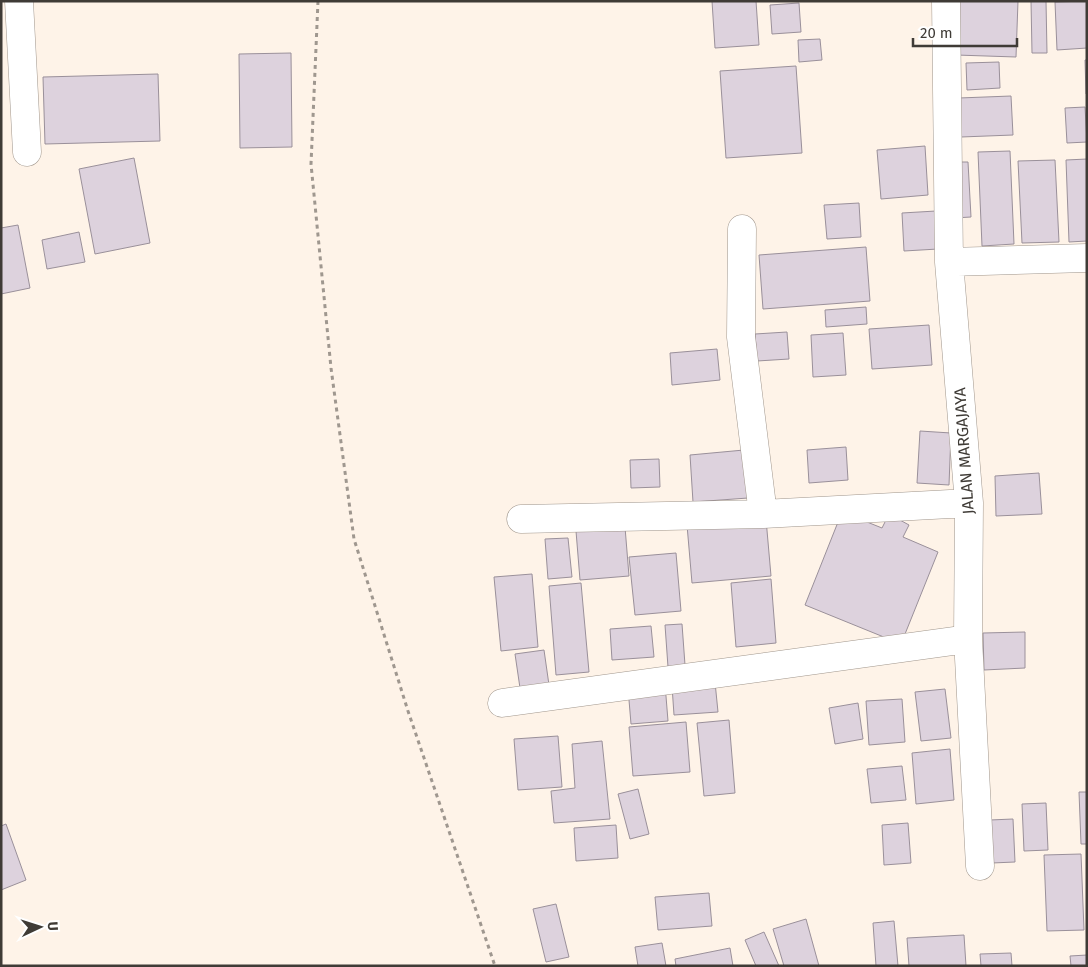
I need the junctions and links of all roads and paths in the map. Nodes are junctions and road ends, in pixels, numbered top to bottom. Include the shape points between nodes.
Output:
1 (19, 1) edge
2 (318, 1) edge
3 (946, 1) edge
4 (26, 152) dead end
5 (742, 229) dead end
6 (1087, 258) edge
7 (949, 262) junction
8 (969, 504) junction
9 (763, 514) junction
10 (522, 519) dead end
11 (968, 639) junction
12 (502, 703) dead end
13 (980, 866) dead end
14 (495, 966) edge

1 - 4 street
2 - 14 path via 311,164 331,368 354,539 408,711
3 - 7 street, JALAN MARGAJAYA
5 - 9 street via 741,337
6 - 7 street
7 - 8 street, JALAN MARGAJAYA
8 - 9 street
8 - 11 street, JALAN MARGAJAYA
9 - 10 street
11 - 12 street
11 - 13 street, JALAN MARGAJAYA

